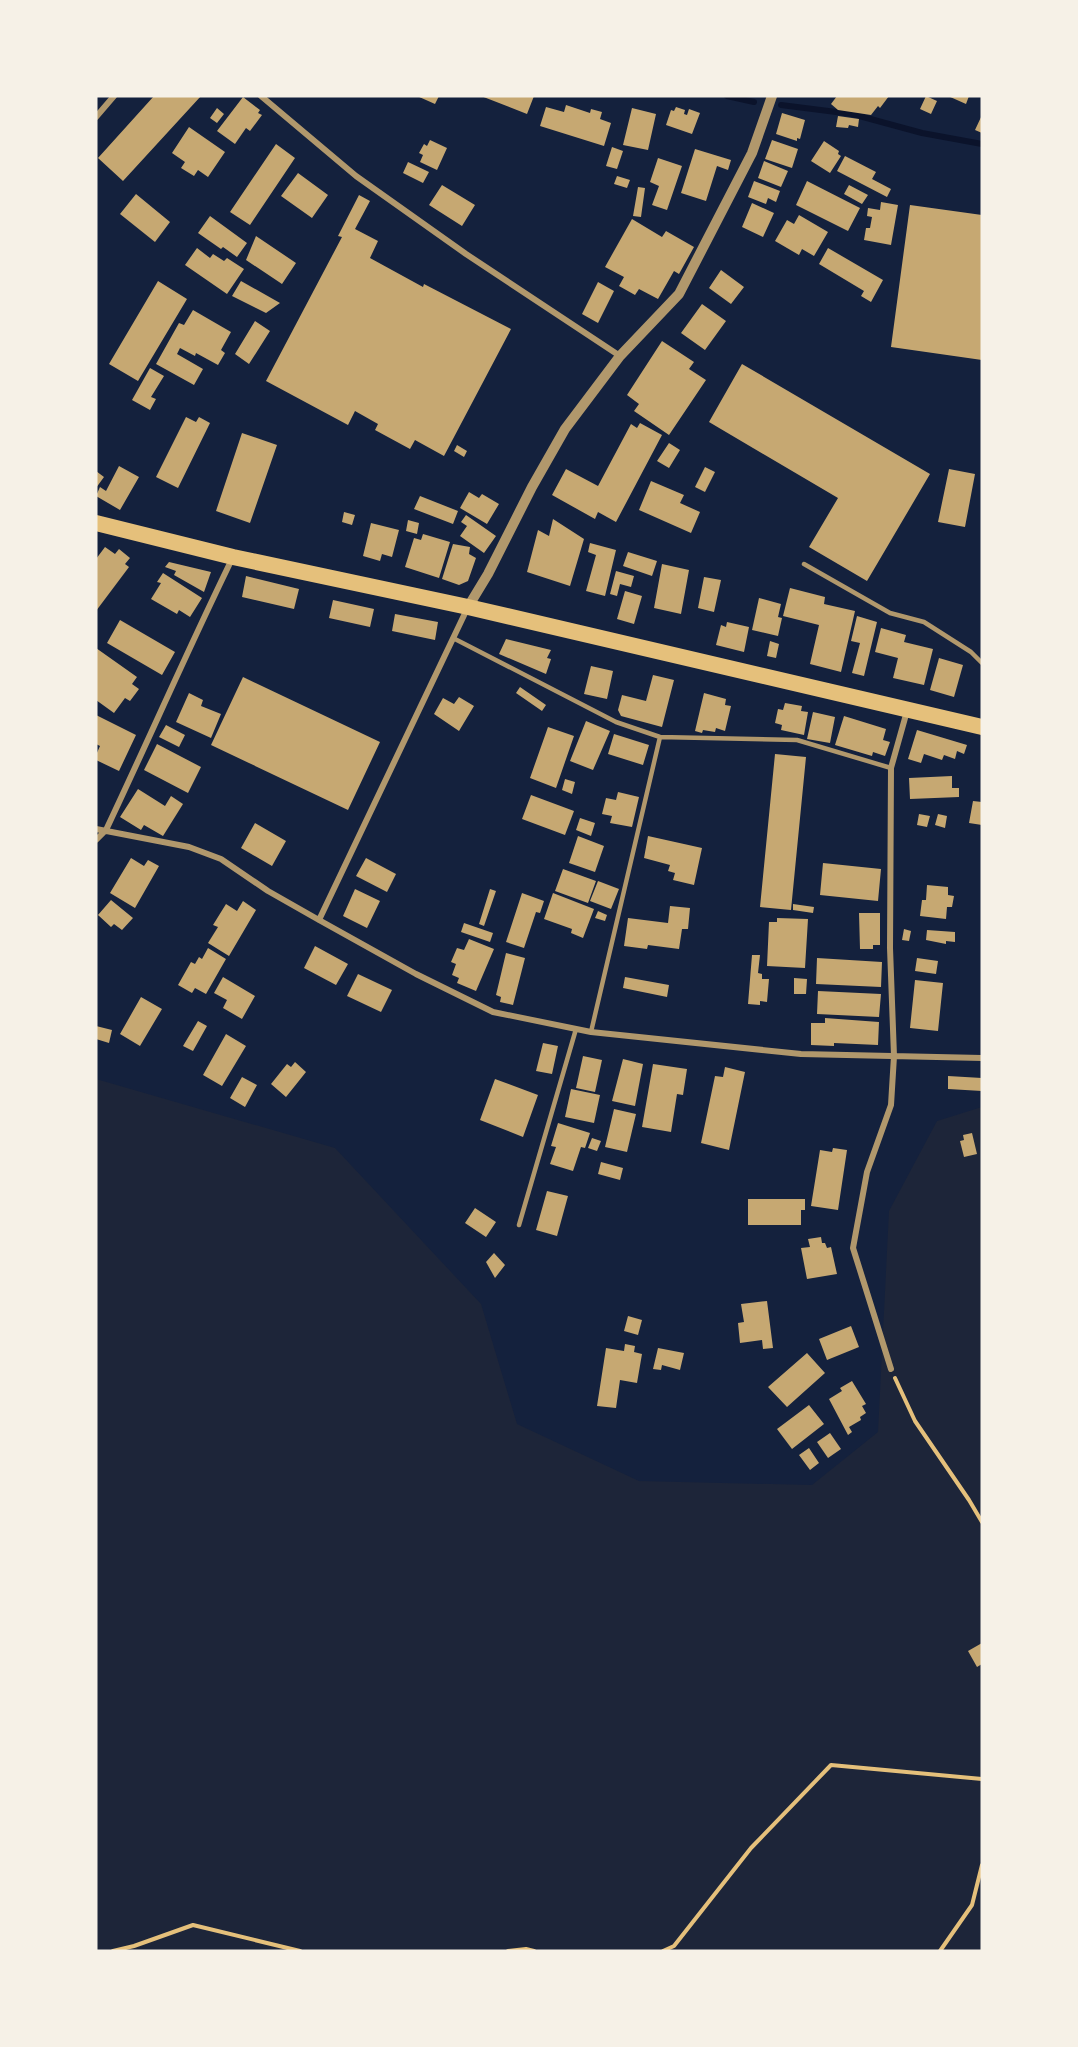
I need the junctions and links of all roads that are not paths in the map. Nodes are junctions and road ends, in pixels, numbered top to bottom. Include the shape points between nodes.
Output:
1 (114, 96) edge
2 (261, 96) edge
3 (772, 96) edge
4 (96, 117) edge
5 (620, 356) junction
6 (96, 523) edge
7 (233, 557) junction
8 (804, 564) dead end
9 (468, 608) junction
10 (453, 638) junction
11 (982, 663) edge
12 (907, 711) junction
13 (982, 728) edge
14 (660, 737) junction
15 (891, 768) junction
16 (96, 830) edge
17 (106, 830) junction
18 (96, 840) edge
19 (319, 920) junction
20 (576, 1029) junction
21 (591, 1032) junction
22 (894, 1056) junction
23 (982, 1058) edge
24 (519, 1225) dead end
25 (891, 1369) road end

1 - 4 street
2 - 5 street via 356,176
3 - 5 street via 752,153 679,294
5 - 9 street via 565,429
6 - 7 highway
7 - 9 highway
7 - 17 street
8 - 11 lane via 890,613 924,622
9 - 10 street
9 - 12 highway
10 - 14 lane via 616,722
10 - 19 street
12 - 13 highway
12 - 15 street
14 - 15 lane via 797,740
14 - 21 lane
15 - 22 street
16 - 17 street
17 - 18 street
17 - 19 street via 189,847 221,859
19 - 20 street via 493,1012
20 - 21 street
20 - 24 lane
21 - 22 street via 801,1054
22 - 23 street
22 - 25 street via 891,1105 867,1172 853,1248

